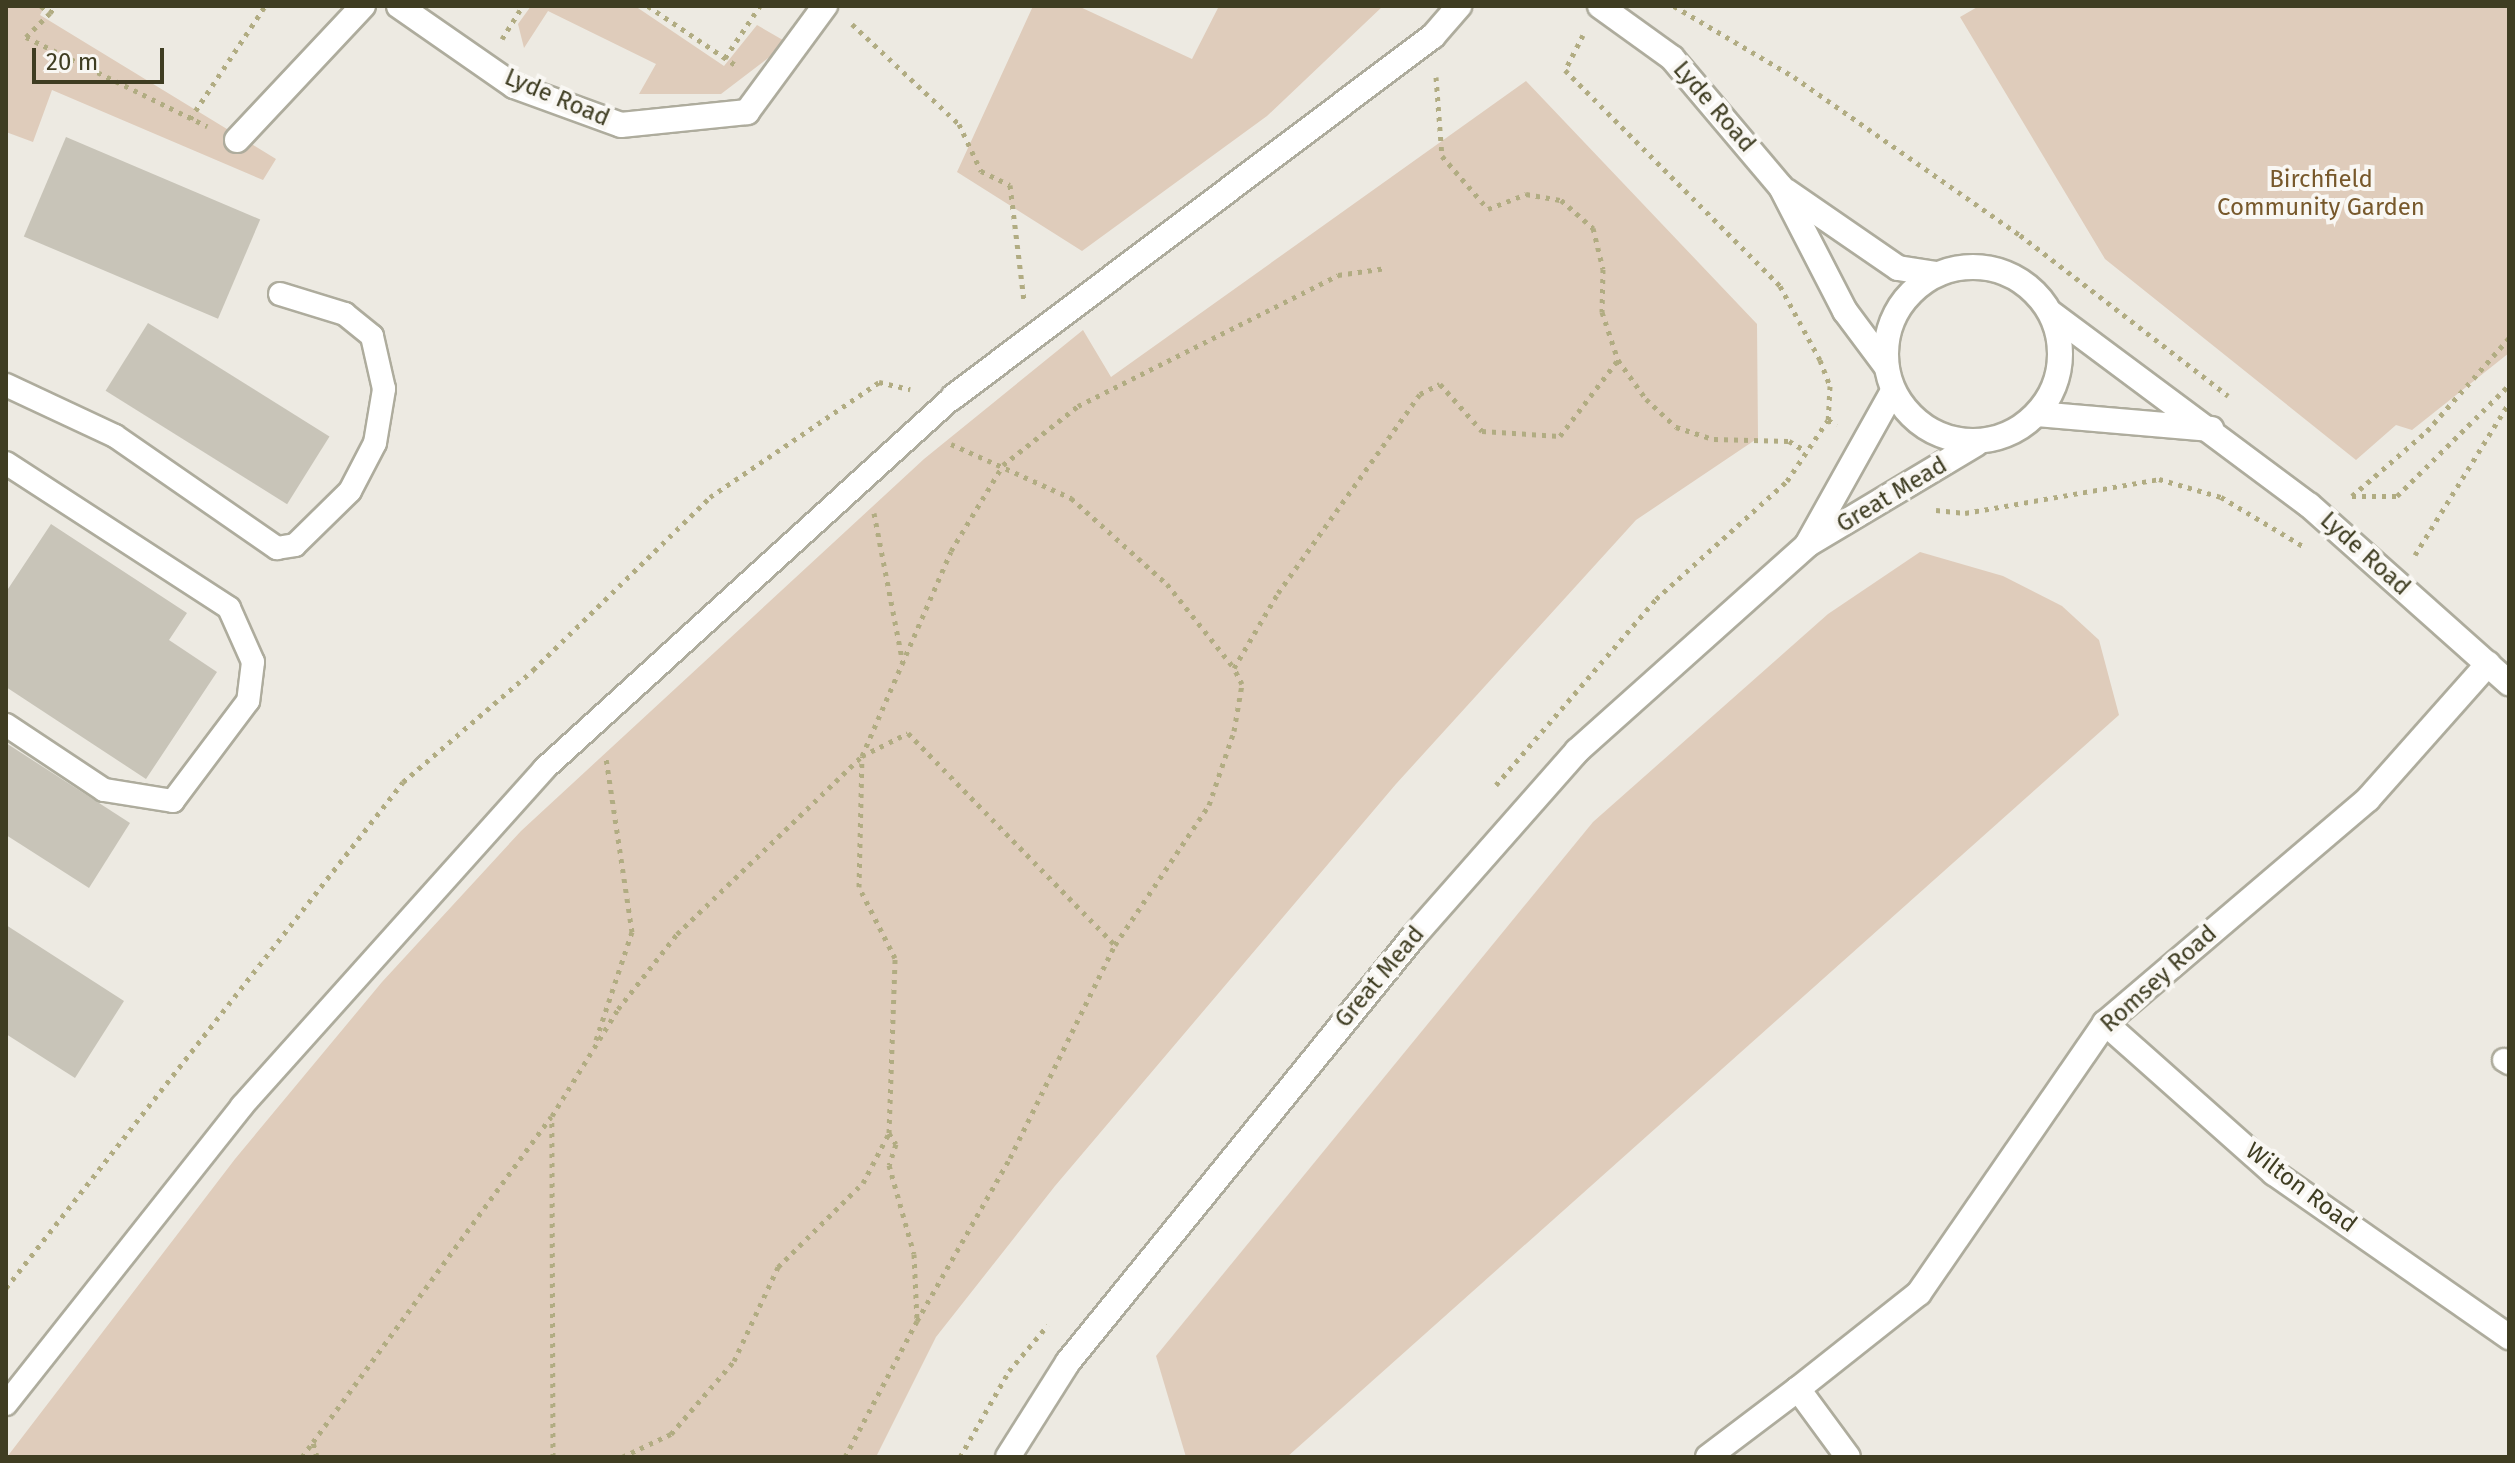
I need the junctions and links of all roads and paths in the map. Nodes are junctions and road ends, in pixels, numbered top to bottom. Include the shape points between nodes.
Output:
1 (41, 6) edge
2 (55, 6) edge
3 (265, 6) edge
4 (363, 6) edge
5 (399, 6) edge
6 (648, 6) edge
7 (760, 6) edge
8 (1459, 6) edge
9 (832, 10) edge
10 (1596, 12) edge
11 (50, 13) junction
12 (1433, 36) junction
13 (725, 58) junction
14 (766, 85) junction
15 (190, 119) junction
16 (237, 140) joint
17 (1781, 187) junction
18 (1386, 268) dead end
19 (1937, 274) junction
20 (280, 294) dead end
21 (2051, 313) junction
22 (2509, 338) edge
23 (1029, 341) junction
24 (1618, 360) junction
25 (1886, 366) junction
26 (6, 385) edge
27 (2509, 385) edge
28 (1893, 391) junction
29 (953, 397) joint
30 (2509, 403) edge
31 (2037, 414) junction
32 (935, 417) junction
33 (2217, 430) junction
34 (1870, 443) junction
35 (1976, 444) junction
36 (1804, 450) dead end
37 (6, 463) edge
38 (1003, 465) junction
39 (862, 515) dead end
40 (1807, 545) junction
41 (2398, 583) junction
42 (2488, 664) junction
43 (1234, 668) junction
44 (904, 669) junction
45 (2509, 683) edge
46 (6, 725) edge
47 (603, 743) dead end
48 (862, 756) junction
49 (1115, 945) junction
50 (2105, 1023) junction
51 (594, 1048) junction
52 (552, 1116) junction
53 (889, 1133) junction
54 (6, 1288) edge
55 (917, 1321) junction
56 (2509, 1337) edge
57 (1798, 1389) junction
58 (6, 1404) edge
59 (313, 1442) junction
60 (302, 1457) edge
61 (317, 1457) edge
62 (553, 1457) edge
63 (622, 1457) edge
64 (845, 1457) edge
65 (1008, 1457) edge
66 (1708, 1457) edge
67 (1848, 1457) edge

1 - 11 path
2 - 11 path
3 - 15 path
4 - 16 street
5 - 14 street, Lyde Road via 514,86 621,125 747,112
6 - 13 path
7 - 13 path
8 - 12 street
9 - 14 street, Lyde Road
9 - 23 path via 959,124 981,171 1010,185
10 - 17 street, Lyde Road via 1672,58
10 - 34 path via 1565,70 1780,286 1830,386 1828,420
11 - 15 path via 26,37
12 - 23 street
12 - 24 path via 1442,156 1488,209 1526,194 1561,200 1593,228 1603,269 1602,312
13 - 14 path
15 - 16 path
17 - 19 street, Lyde Road via 1898,268
17 - 25 street, Lyde Road via 1845,311
18 - 38 path via 1338,275 1078,406
19 - 21 street, Lyde Road via 1969,266 2000,270 2030,287
19 - 25 street, Lyde Road via 1900,305 1888,332
20 - 26 lane via 345,314 372,336 384,389 375,443 350,491 295,545 277,548 115,436
21 - 31 street, Lyde Road via 2061,350 2055,386
21 - 33 street, Lyde Road
22 - 27 path via 2427,431 2352,496 2397,496
23 - 29 street
24 - 36 path via 1676,427 1714,439 1789,441
24 - 43 path via 1560,436 1482,431 1440,384 1420,394 1278,593
25 - 28 street, Lyde Road
28 - 34 street, Great Mead
28 - 35 street, Lyde Road via 1913,418 1944,437
29 - 32 lane
30 - 41 path
31 - 33 street
31 - 35 street
32 - 38 path via 932,436
32 - 54 path via 912,390 879,382 736,479 403,782
32 - 58 lane via 544,769 242,1106
33 - 41 street, Lyde Road
34 - 40 street, Great Mead
35 - 40 street, Great Mead
37 - 46 lane via 229,608 253,662 248,701 173,801 104,790
38 - 43 path via 1071,498 1167,584
38 - 44 path via 951,551
39 - 44 path via 873,505
40 - 65 street, Great Mead via 1577,751 1414,936 1085,1340
41 - 42 street, Lyde Road
42 - 45 street, Lyde Road
42 - 50 street, Romsey Road via 2368,799
43 - 49 path via 1242,684 1237,715 1209,805
44 - 48 path
47 - 51 path via 632,932
48 - 49 path via 908,733
48 - 51 path via 677,934
48 - 53 path via 859,887 895,958
49 - 55 path via 1010,1158
50 - 56 street, Wilton Road via 2274,1173
50 - 57 street, Romsey Road via 1919,1293
51 - 52 path
52 - 59 path
52 - 62 path
53 - 55 path via 896,1144 889,1165 914,1254
53 - 63 path via 863,1183 778,1267 734,1361 671,1434
55 - 64 path
57 - 66 street, Romsey Road
57 - 67 street
59 - 60 path
59 - 61 path

